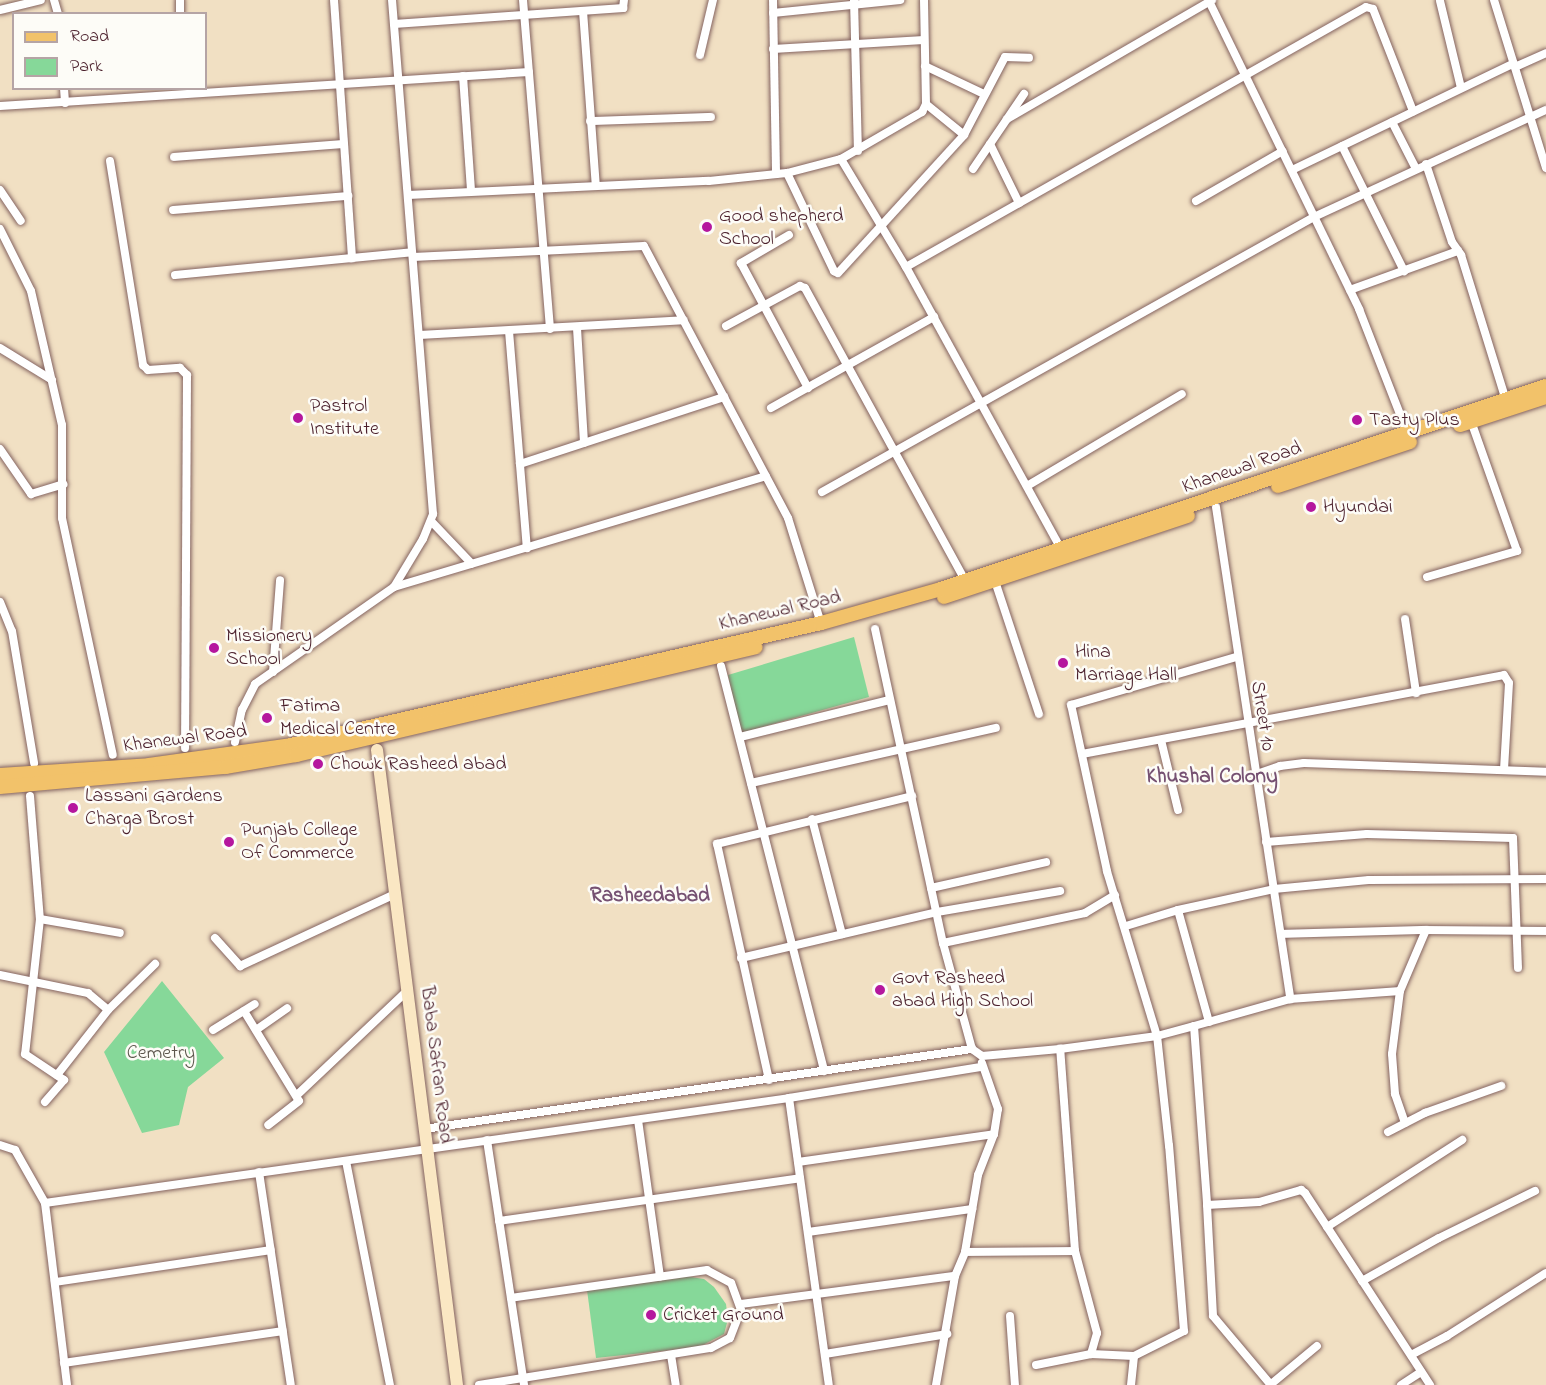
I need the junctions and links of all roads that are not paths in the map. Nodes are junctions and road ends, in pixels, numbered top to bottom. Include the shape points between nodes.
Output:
1 (41, 0) edge
2 (334, 0) edge
3 (392, 0) edge
4 (524, 0) edge
5 (624, 0) edge
6 (713, 0) edge
7 (773, 0) edge
8 (900, 0) edge
9 (924, 0) edge
10 (1494, 0) edge
11 (1211, 1) edge
12 (1440, 2) dead end
13 (854, 3) edge
14 (0, 10) edge
15 (583, 11) junction
16 (773, 13) junction
17 (525, 15) junction
18 (394, 24) junction
19 (924, 40) junction
20 (853, 46) junction
21 (773, 49) junction
22 (1546, 53) edge
23 (700, 55) dead end
24 (1029, 58) dead end
25 (1514, 65) junction
26 (925, 66) junction
27 (529, 72) junction
28 (1246, 75) junction
29 (463, 76) junction
30 (399, 80) junction
31 (340, 84) junction
32 (1461, 88) junction
33 (64, 90) edge
34 (205, 90) edge
35 (207, 90) edge
36 (182, 91) edge
37 (984, 94) junction
38 (1024, 94) dead end
39 (64, 103) junction
40 (926, 104) junction
41 (0, 106) edge
42 (1546, 110) edge
43 (1413, 111) junction
44 (1530, 115) junction
45 (711, 117) dead end
46 (1007, 119) junction
47 (590, 121) junction
48 (1392, 122) junction
49 (964, 135) junction
50 (344, 144) junction
51 (990, 144) junction
52 (1342, 146) junction
53 (858, 151) junction
54 (1283, 151) junction
55 (174, 156) dead end
56 (841, 159) junction
57 (110, 161) dead end
58 (1426, 164) junction
59 (973, 168) dead end
60 (1546, 168) edge
61 (1416, 169) junction
62 (1292, 170) junction
63 (787, 173) junction
64 (776, 174) junction
65 (596, 186) junction
66 (539, 188) junction
67 (0, 190) edge
68 (471, 191) junction
69 (1367, 192) junction
70 (408, 195) junction
71 (348, 196) junction
72 (1196, 201) dead end
73 (1019, 203) junction
74 (173, 210) dead end
75 (1314, 217) junction
76 (21, 221) dead end
77 (881, 227) junction
78 (0, 229) edge
79 (789, 235) dead end
80 (544, 250) junction
81 (1458, 251) junction
82 (412, 254) junction
83 (351, 258) junction
84 (906, 267) junction
85 (1404, 271) junction
86 (175, 275) dead end
87 (1350, 290) junction
88 (764, 306) junction
89 (934, 317) junction
90 (684, 320) junction
91 (726, 326) dead end
92 (577, 328) junction
93 (550, 329) junction
94 (509, 331) junction
95 (419, 335) junction
96 (0, 348) edge
97 (848, 365) junction
98 (52, 380) junction
99 (1546, 386) edge
100 (808, 388) junction
101 (1182, 394) dead end
102 (724, 397) junction
103 (1546, 397) edge
104 (1506, 400) junction
105 (981, 403) junction
106 (771, 408) dead end
107 (1471, 421) junction
108 (1409, 437) junction
109 (584, 443) junction
110 (0, 449) edge
111 (895, 451) junction
112 (520, 464) junction
113 (766, 476) junction
114 (63, 484) junction
115 (1027, 486) junction
116 (822, 492) dead end
117 (1216, 507) junction
118 (431, 521) junction
119 (527, 548) junction
120 (1061, 549) junction
121 (472, 564) junction
122 (1427, 577) dead end
123 (280, 580) dead end
124 (965, 580) junction
125 (995, 581) junction
126 (394, 587) junction
127 (0, 602) edge
128 (1405, 619) dead end
129 (821, 623) junction
130 (875, 629) dead end
131 (1236, 657) junction
132 (721, 666) dead end
133 (273, 672) junction
134 (1416, 693) junction
135 (890, 700) junction
136 (1039, 714) dead end
137 (1247, 722) junction
138 (996, 728) dead end
139 (740, 737) junction
140 (1161, 740) junction
141 (235, 742) dead end
142 (185, 748) dead end
143 (901, 749) junction
144 (377, 750) dead end
145 (1082, 754) junction
146 (113, 755) dead end
147 (34, 763) dead end
148 (1504, 770) junction
149 (1546, 772) edge
150 (0, 775) edge
151 (1254, 775) junction
152 (751, 783) junction
153 (0, 787) edge
154 (30, 796) dead end
155 (912, 796) junction
156 (1179, 810) dead end
157 (812, 819) junction
158 (764, 830) junction
159 (1266, 842) junction
160 (1046, 862) dead end
161 (1546, 879) edge
162 (1515, 880) junction
163 (931, 888) junction
164 (1274, 889) junction
165 (1060, 891) dead end
166 (395, 894) junction
167 (1115, 895) junction
168 (1178, 910) junction
169 (937, 912) junction
170 (40, 919) junction
171 (1126, 926) junction
172 (1426, 930) junction
173 (1515, 931) junction
174 (1546, 931) edge
175 (120, 933) dead end
176 (842, 934) junction
177 (1281, 934) junction
178 (215, 938) dead end
179 (943, 943) junction
180 (792, 946) junction
181 (741, 958) junction
182 (155, 964) dead end
183 (1518, 968) dead end
184 (0, 975) edge
185 (35, 981) junction
186 (407, 991) junction
187 (1400, 991) junction
188 (1290, 999) junction
189 (255, 1004) dead end
190 (287, 1008) dead end
191 (108, 1010) junction
192 (244, 1011) junction
193 (1209, 1022) junction
194 (1194, 1026) junction
195 (213, 1030) dead end
196 (256, 1030) junction
197 (1157, 1036) junction
198 (972, 1049) junction
199 (1060, 1049) junction
200 (982, 1056) junction
201 (981, 1067) junction
202 (824, 1071) junction
203 (57, 1075) junction
204 (769, 1080) junction
205 (1501, 1086) dead end
206 (297, 1095) junction
207 (789, 1098) junction
208 (45, 1102) dead end
209 (638, 1120) junction
210 (1405, 1123) junction
211 (268, 1125) dead end
212 (424, 1129) junction
213 (1389, 1132) dead end
214 (994, 1134) junction
215 (487, 1140) junction
216 (1462, 1140) dead end
217 (0, 1145) edge
218 (427, 1150) junction
219 (346, 1161) junction
220 (798, 1162) junction
221 (260, 1172) junction
222 (800, 1178) junction
223 (1535, 1191) dead end
224 (649, 1201) junction
225 (45, 1203) junction
226 (1207, 1205) junction
227 (972, 1209) junction
228 (499, 1221) junction
229 (1328, 1227) junction
230 (808, 1232) junction
231 (271, 1250) junction
232 (1075, 1251) junction
233 (965, 1252) junction
234 (1546, 1273) edge
235 (660, 1276) junction
236 (955, 1276) junction
237 (1362, 1281) junction
238 (55, 1282) junction
239 (816, 1294) junction
240 (511, 1298) junction
241 (741, 1304) junction
242 (1010, 1316) dead end
243 (283, 1331) junction
244 (947, 1334) junction
245 (1317, 1346) dead end
246 (825, 1354) junction
247 (1091, 1354) junction
248 (671, 1355) junction
249 (1410, 1355) junction
250 (1134, 1356) junction
251 (64, 1363) junction
252 (1036, 1365) dead end
253 (1421, 1372) junction
254 (523, 1381) edge
255 (67, 1385) edge
256 (291, 1385) edge
257 (390, 1385) edge
258 (457, 1385) edge
259 (479, 1385) edge
260 (676, 1385) edge
261 (829, 1385) edge
262 (936, 1385) edge
263 (1015, 1385) edge
264 (1131, 1385) edge
265 (1271, 1385) edge
266 (1401, 1385) edge
267 (1430, 1385) edge

1 - 14 street
2 - 31 street
3 - 18 street
4 - 17 street
5 - 15 street via 623,8
6 - 23 street
7 - 16 street
8 - 13 street
9 - 19 street
10 - 25 street
11 - 28 street
11 - 46 street
12 - 32 street
13 - 16 street
13 - 20 street
15 - 17 street
15 - 47 street
16 - 21 street
17 - 18 street
17 - 27 street
18 - 30 street
19 - 20 street
19 - 26 street
20 - 21 street
20 - 53 street
21 - 64 street
22 - 25 street
24 - 37 street via 1005,57
25 - 32 street
25 - 44 street
26 - 37 street
26 - 40 street
27 - 29 street
27 - 66 street
28 - 43 street via 1370,6
28 - 54 street
28 - 73 street
29 - 30 street
29 - 68 street
30 - 31 street
30 - 70 street
31 - 35 street
31 - 50 street
32 - 43 street
33 - 39 street
34 - 36 street
36 - 39 street
37 - 49 street
38 - 46 street
39 - 41 street
40 - 49 street
40 - 53 street via 914,118
42 - 44 street
43 - 48 street
44 - 58 street
44 - 60 street
45 - 47 street
46 - 51 street
47 - 65 street
48 - 52 street
48 - 61 street
49 - 77 street
50 - 55 street
50 - 71 street
51 - 59 street
51 - 73 street
52 - 62 street
52 - 69 street
53 - 56 street
54 - 62 street
54 - 72 street
56 - 63 street
56 - 77 street
57 - 142 street via 142,364 148,370 180,368 187,375
58 - 61 street
58 - 81 street
61 - 69 street
62 - 75 street
63 - 64 street
63 - 77 street via 835,273
64 - 65 street
65 - 66 street
66 - 68 street
66 - 80 street
67 - 76 street
68 - 70 street
69 - 75 street
69 - 85 street
70 - 82 street
71 - 74 street
71 - 83 street
73 - 84 street
75 - 87 street
75 - 105 street
77 - 84 street
78 - 98 street via 31,291
79 - 88 street via 741,261
80 - 82 street
80 - 90 street via 644,246
80 - 93 street
81 - 85 street
81 - 104 street
82 - 83 street
82 - 95 street
83 - 86 street
84 - 89 street
85 - 87 street
87 - 108 street
88 - 91 street
88 - 97 street via 803,286
88 - 100 street
89 - 97 street
89 - 105 street
90 - 92 street
90 - 102 street
92 - 93 street
92 - 109 street
93 - 94 street
94 - 95 street
94 - 112 street
95 - 118 street
96 - 98 street
97 - 100 street
97 - 111 street
98 - 114 street via 64,436
99 - 104 main road, Khanewal Road
100 - 106 street
101 - 115 street
102 - 109 street
102 - 113 street
103 - 107 main road, Khanewal Road
104 - 108 main road, Khanewal Road
105 - 111 street
105 - 115 street
107 - 108 main road, Khanewal Road
107 - 122 street via 1517,551
108 - 117 main road, Khanewal Road
108 - 120 main road, Khanewal Road
109 - 112 street
110 - 114 street via 31,494
111 - 116 street
111 - 124 street
112 - 119 street
113 - 119 street
113 - 129 street via 788,518
114 - 146 street via 62,518
115 - 120 street
117 - 125 main road, Khanewal Road
117 - 131 street, Street 10
118 - 121 street
118 - 126 street
119 - 121 street
120 - 124 main road, Khanewal Road
121 - 126 street
123 - 133 street
124 - 129 main road, Khanewal Road
125 - 136 street
125 - 153 main road, Khanewal Road via 872,618 363,742 226,767
126 - 133 street
127 - 147 street via 12,631
128 - 134 street
129 - 150 main road, Khanewal Road via 291,745 149,765
130 - 135 street
131 - 137 street, Street 10
131 - 145 street via 1071,705
132 - 139 street
133 - 141 street via 248,694
134 - 137 street
134 - 148 street via 1504,675 1509,683
135 - 139 street
135 - 143 street
137 - 140 street
137 - 151 street, Street 10
138 - 143 street
139 - 152 street
140 - 145 street
140 - 156 street
143 - 152 street
143 - 155 street
144 - 166 main road, Baba Safran Road
145 - 167 street
148 - 149 street
148 - 151 street via 1304,764 1280,765
151 - 159 street, Street 10
152 - 158 street
154 - 170 street
155 - 157 street
155 - 163 street
157 - 158 street
157 - 176 street
158 - 180 street
158 - 181 street via 717,844
159 - 162 street via 1367,834 1513,838
159 - 164 street, Street 10
160 - 163 street
161 - 162 street
162 - 164 street via 1369,880
162 - 173 street
163 - 169 street
164 - 168 street
164 - 177 street, Street 10
165 - 169 street
166 - 178 street via 240,966
166 - 186 main road, Baba Safran Road
167 - 171 street
167 - 179 street via 1085,913
168 - 171 street
168 - 193 street
169 - 176 street
169 - 179 street
170 - 175 street
170 - 185 street
171 - 197 street
172 - 173 street
172 - 177 street
172 - 187 street
173 - 174 street
173 - 183 street
176 - 180 street
177 - 188 street, Street 10
179 - 198 street
180 - 181 street
180 - 202 street
181 - 204 street
182 - 191 street
184 - 185 street
185 - 191 street via 88,993
185 - 203 street via 25,1054
186 - 206 street
186 - 212 main road, Baba Safran Road
187 - 188 street
187 - 210 street via 1392,1054 1395,1094
188 - 193 street
189 - 192 street
190 - 196 street
191 - 203 street
192 - 195 street
192 - 196 street
193 - 194 street
194 - 197 street
194 - 226 street
196 - 206 street
197 - 199 street
197 - 250 street via 1184,1331
198 - 200 street
198 - 202 street
199 - 200 street
199 - 232 street
200 - 201 street
201 - 207 street
201 - 214 street via 998,1109
202 - 204 street
203 - 208 street via 64,1080
204 - 212 street
205 - 210 street
206 - 211 street via 297,1105
207 - 209 street
207 - 220 street
209 - 215 street
209 - 224 street
210 - 213 street
212 - 218 main road, Baba Safran Road
214 - 220 street
214 - 227 street via 978,1175
215 - 218 street
215 - 228 street
216 - 229 street
217 - 225 street via 15,1150
218 - 219 street
218 - 258 main road, Baba Safran Road
219 - 221 street
219 - 257 street
220 - 222 street
221 - 225 street
221 - 231 street
222 - 224 street
222 - 230 street
223 - 237 street
224 - 228 street
224 - 235 street
225 - 238 street
226 - 229 street via 1259,1202 1301,1190
226 - 265 street via 1213,1316
227 - 230 street
227 - 233 street
228 - 240 street
229 - 237 street
230 - 239 street
231 - 238 street
231 - 243 street
232 - 233 street
232 - 247 street via 1097,1333
233 - 236 street
234 - 249 street via 1448,1336
235 - 240 street
235 - 241 street via 694,1271 718,1274 731,1283
236 - 239 street
236 - 244 street
237 - 249 street
238 - 251 street
239 - 241 street
239 - 246 street
240 - 254 street
241 - 248 street via 739,1324 723,1343
242 - 263 street
243 - 251 street
243 - 256 street
244 - 246 street
244 - 262 street
245 - 265 street
246 - 261 street
247 - 250 street
247 - 252 street
248 - 254 street
248 - 260 street
249 - 253 street
250 - 264 street
251 - 255 street
253 - 266 street
253 - 267 street
254 - 259 street

